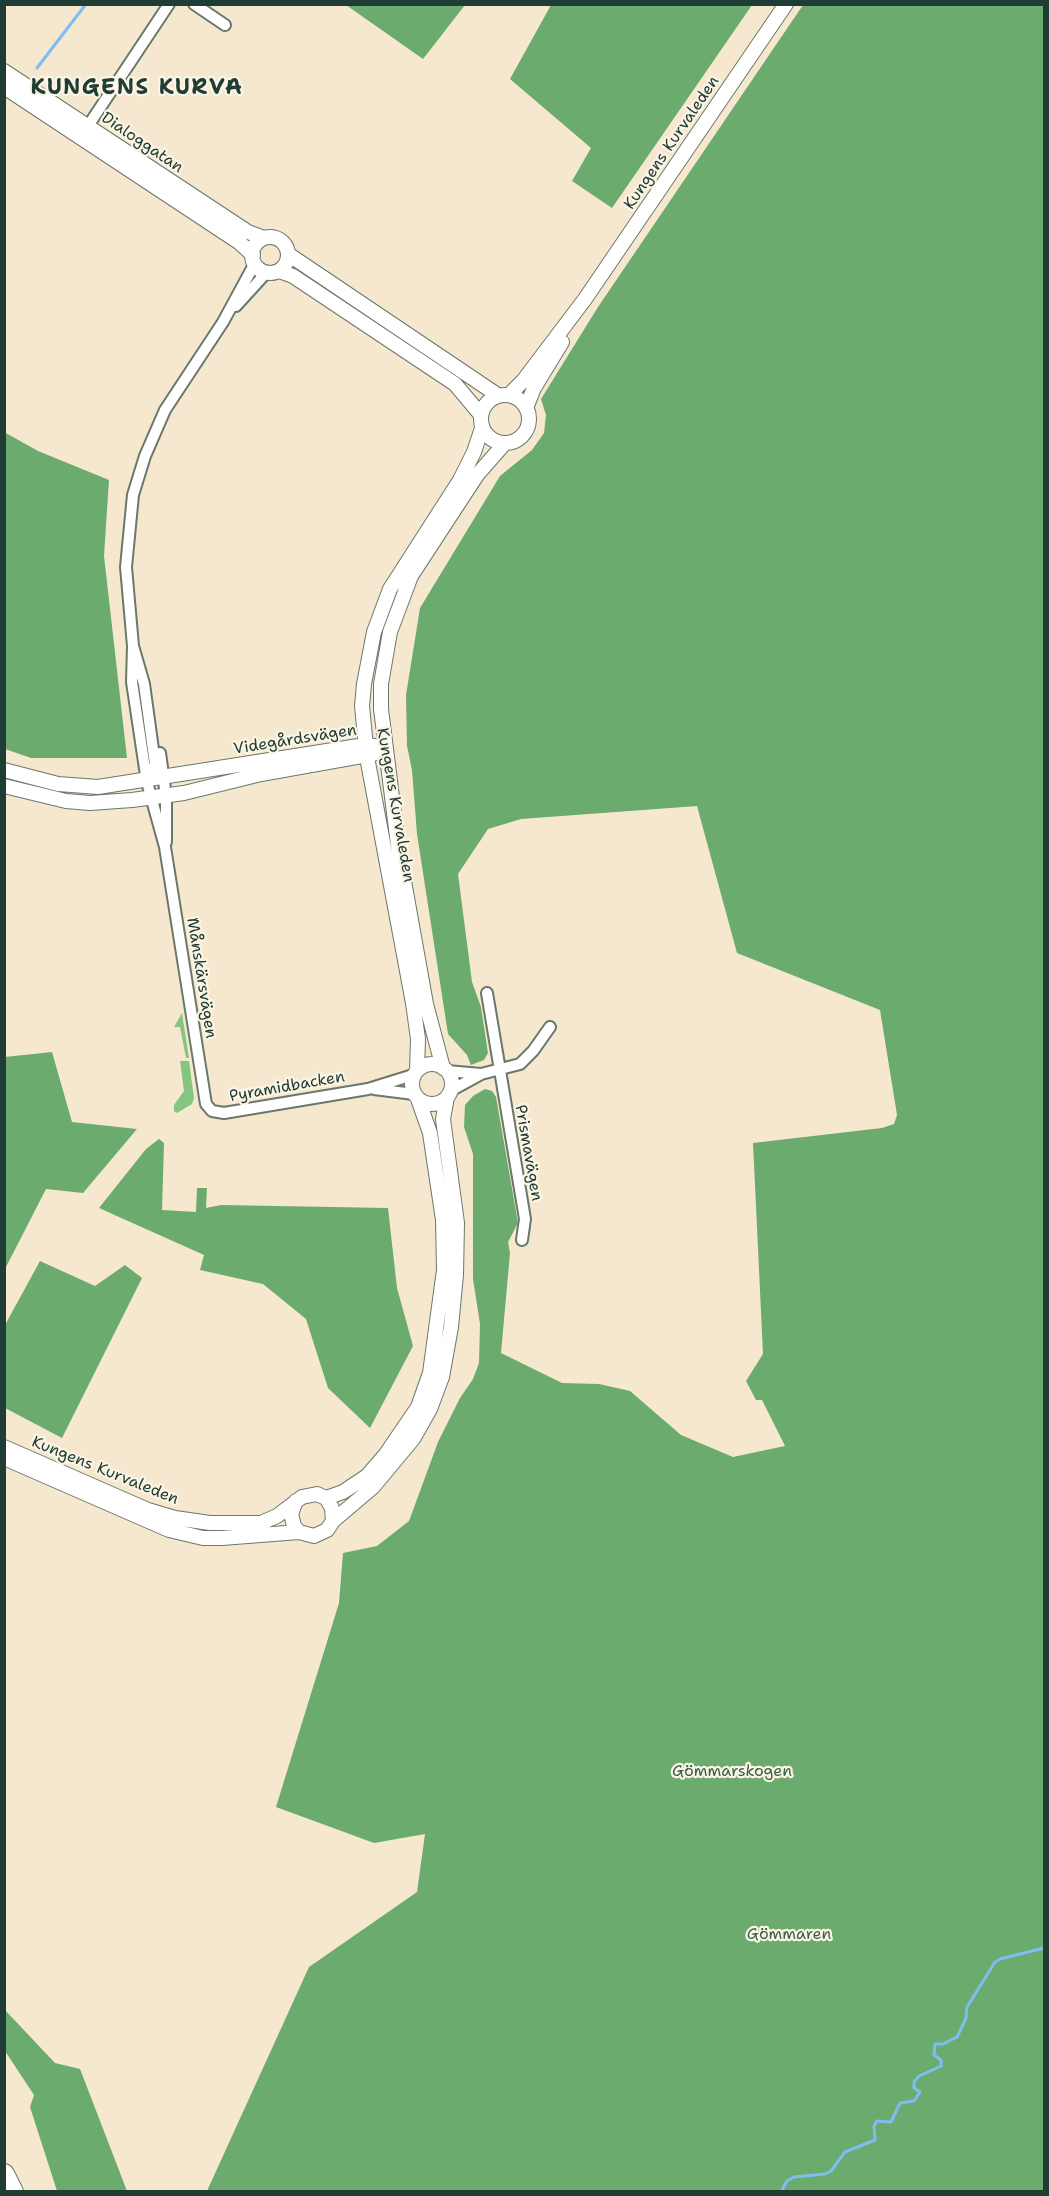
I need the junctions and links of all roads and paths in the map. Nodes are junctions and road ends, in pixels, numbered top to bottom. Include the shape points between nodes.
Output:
1 (168, 4) edge
2 (194, 4) edge
3 (786, 4) edge
4 (225, 25) dead end
5 (4, 71) edge
6 (4, 87) edge
7 (84, 132) junction
8 (264, 238) junction
9 (288, 254) junction
10 (254, 259) junction
11 (273, 271) junction
12 (585, 299) junction
13 (223, 322) junction
14 (504, 395) junction
15 (526, 408) junction
16 (482, 422) junction
17 (505, 443) junction
18 (133, 646) junction
19 (386, 748) junction
20 (366, 751) junction
21 (4, 770) edge
22 (164, 779) junction
23 (147, 782) junction
24 (4, 786) edge
25 (166, 796) junction
26 (150, 798) junction
27 (165, 847) junction
28 (487, 993) dead end
29 (550, 1027) dead end
30 (445, 1069) junction
31 (498, 1071) junction
32 (415, 1073) junction
33 (481, 1074) junction
34 (368, 1089) junction
35 (448, 1094) junction
36 (416, 1096) junction
37 (212, 1111) joint
38 (522, 1240) dead end
39 (4, 1447) edge
40 (4, 1458) edge
41 (326, 1498) junction
42 (296, 1502) junction
43 (333, 1521) junction
44 (299, 1532) junction
45 (4, 2174) edge
46 (13, 2192) edge

1 - 7 street
2 - 4 street
3 - 12 street, Kungens Kurvaleden
5 - 7 street, Dialoggatan
6 - 7 street, Dialoggatan
7 - 8 street, Dialoggatan
7 - 10 street, Dialoggatan via 240,243
8 - 9 street via 282,241
8 - 10 street via 255,247
9 - 11 street via 287,261
9 - 14 street
10 - 11 street
10 - 13 street, Månskärsvägen
11 - 13 street, Månskärsvägen
11 - 16 street via 293,276 455,384
12 - 14 street, Kungens Kurvaleden via 523,381
12 - 15 street, Kungens Kurvaleden
13 - 18 street, Månskärsvägen via 165,410 133,495 126,567
14 - 15 street via 522,402
14 - 16 street via 487,403
15 - 17 street via 529,416 525,432
16 - 17 street via 491,439
16 - 20 street, Kungens Kurvaleden via 474,452 460,480 400,572 378,617 362,706
17 - 19 street, Kungens Kurvaleden via 477,475 403,594 383,666 381,709
18 - 22 street, Månskärsvägen via 149,685
18 - 23 street, Månskärsvägen via 132,682
19 - 20 street, Videgårdsvägen
19 - 30 street, Kungens Kurvaleden via 395,827 426,1004
20 - 22 street, Videgårdsvägen
20 - 25 street, Videgårdsvägen
20 - 32 street, Kungens Kurvaleden via 413,1003 418,1039
21 - 23 street, Videgårdsvägen via 79,787
22 - 23 street, Videgårdsvägen
22 - 25 street, Månskärsvägen
23 - 26 street, Månskärsvägen
24 - 26 street, Videgårdsvägen via 42,797 90,803
25 - 26 street, Videgårdsvägen
25 - 27 street, Månskärsvägen
26 - 27 street, Månskärsvägen
27 - 37 street, Månskärsvägen via 204,1099
28 - 31 street, Prismavägen
29 - 31 street via 520,1064
30 - 32 street via 428,1064
30 - 33 street
30 - 35 street via 451,1079
31 - 33 street
31 - 38 street, Prismavägen via 525,1219
32 - 34 street, Pyramidbacken
32 - 36 street
33 - 35 street
34 - 36 street, Pyramidbacken
34 - 37 street, Pyramidbacken via 224,1113
35 - 36 street via 431,1104
35 - 43 street via 443,1119 457,1223 456,1275 442,1377 413,1439 373,1486
36 - 41 street via 430,1133 443,1220 444,1270 430,1373 418,1407 386,1454 366,1476
39 - 42 street, Kungens Kurvaleden via 148,1510 176,1518 210,1523 261,1522
40 - 44 street, Kungens Kurvaleden via 169,1530 222,1539
41 - 42 street via 308,1494
41 - 43 street
42 - 44 street via 291,1514
43 - 44 street via 327,1530 314,1536
45 - 46 highway

